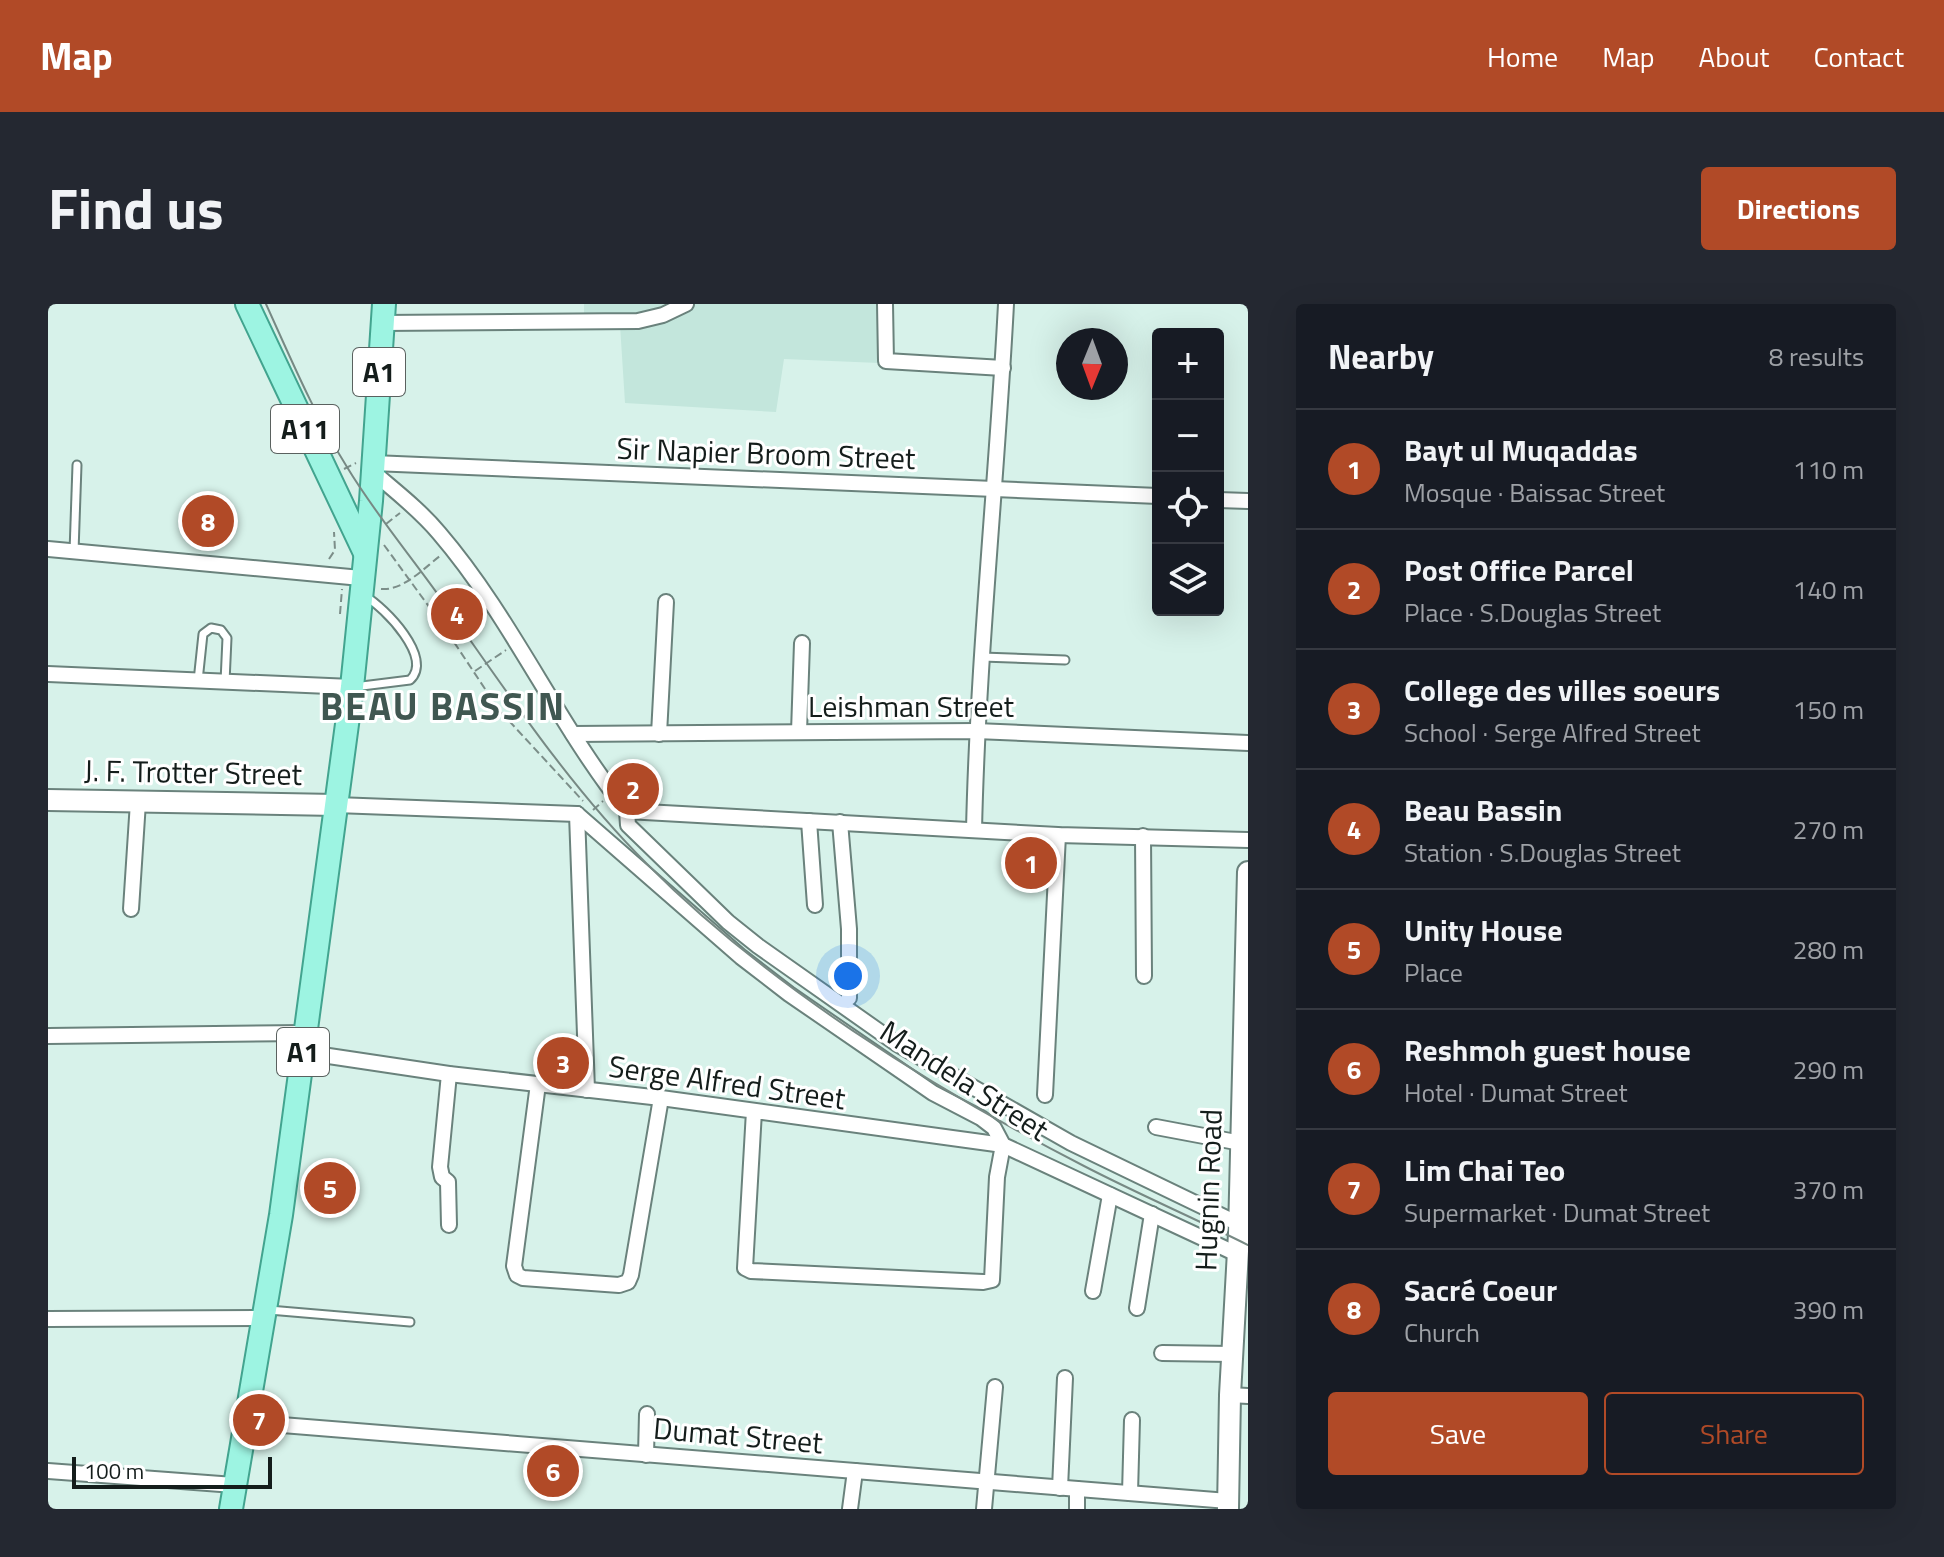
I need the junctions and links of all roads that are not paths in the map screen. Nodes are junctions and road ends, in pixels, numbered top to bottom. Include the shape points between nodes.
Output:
1 (247, 304) edge
2 (686, 304) edge
3 (885, 304) edge
4 (1006, 304) edge
5 (383, 314) edge
6 (1003, 368) junction
7 (77, 465) dead end
8 (372, 467) junction
9 (996, 488) junction
10 (1152, 496) edge
11 (1224, 500) edge
12 (1248, 501) edge
13 (374, 548) junction
14 (48, 549) edge
15 (74, 552) junction
16 (361, 585) junction
17 (666, 602) dead end
18 (802, 643) dead end
19 (982, 657) junction
20 (1065, 660) dead end
21 (48, 674) edge
22 (198, 681) junction
23 (225, 682) junction
24 (352, 687) junction
25 (976, 731) junction
26 (799, 732) junction
27 (573, 734) junction
28 (659, 734) junction
29 (1248, 743) edge
30 (48, 800) edge
31 (138, 802) junction
32 (336, 805) junction
33 (624, 807) junction
34 (584, 808) junction
35 (809, 821) junction
36 (840, 822) junction
37 (974, 830) junction
38 (1058, 835) junction
39 (1143, 836) junction
40 (1248, 840) edge
41 (1248, 872) edge
42 (815, 905) dead end
43 (131, 909) dead end
44 (1248, 918) edge
45 (1144, 976) dead end
46 (849, 998) dead end
47 (48, 1036) edge
48 (304, 1042) junction
49 (449, 1074) junction
50 (538, 1084) junction
51 (587, 1090) junction
52 (1045, 1095) dead end
53 (661, 1098) junction
54 (754, 1111) junction
55 (1156, 1127) dead end
56 (1241, 1143) junction
57 (1003, 1145) junction
58 (1110, 1195) junction
59 (1152, 1214) junction
60 (449, 1225) dead end
61 (1244, 1226) edge
62 (1243, 1258) edge
63 (1093, 1291) dead end
64 (1137, 1308) dead end
65 (266, 1314) junction
66 (48, 1319) edge
67 (410, 1322) dead end
68 (1162, 1353) dead end
69 (1232, 1354) junction
70 (1065, 1378) dead end
71 (995, 1387) dead end
72 (1239, 1395) edge
73 (647, 1414) dead end
74 (1132, 1420) dead end
75 (244, 1422) junction
76 (646, 1455) junction
77 (48, 1471) edge
78 (855, 1471) junction
79 (985, 1482) junction
80 (234, 1485) junction
81 (1060, 1488) junction
82 (1077, 1489) junction
83 (1130, 1493) junction
84 (1228, 1505) edge
85 (231, 1509) edge
86 (850, 1509) edge
87 (984, 1509) edge
88 (1077, 1509) edge

1 - 13 main road, A11
2 - 5 street via 638,321
3 - 6 street via 886,361
4 - 6 street
5 - 8 main road, A1
6 - 9 street
7 - 15 lane
8 - 9 street, Sir Napier Broom Street
8 - 13 main road, A1
8 - 27 street via 451,548
9 - 10 street, Sir Napier Broom Street
9 - 19 street
11 - 12 street
13 - 16 main road, A1
14 - 15 street
15 - 16 street
16 - 24 main road, A1
16 - 24 lane via 393,618 418,664 410,680
17 - 28 street
18 - 26 street
19 - 20 lane
19 - 25 street
21 - 22 street
22 - 23 street
22 - 23 lane via 203,634 211,628 227,638
23 - 24 street
24 - 32 main road, A1
25 - 26 street, Leishman Street
25 - 29 street, Leishman Street
25 - 37 street
26 - 28 street, Leishman Street
27 - 28 street, Leishman Street
27 - 33 street
30 - 31 street, J. F. Trotter Street
31 - 32 street, J. F. Trotter Street
31 - 43 street
32 - 34 street
32 - 48 main road, A1
33 - 35 street
33 - 61 street via 628,825 728,922 897,1044 1071,1143
34 - 51 street
34 - 57 street, Mandela Street via 765,975 933,1093 981,1118
35 - 36 street
35 - 42 street
36 - 37 street
36 - 46 street
37 - 38 street
38 - 39 street
38 - 52 street
39 - 40 street
39 - 45 street
41 - 44 street, Hugnin Road
44 - 56 street, Hugnin Road
47 - 48 street, Serge Alfred Street
48 - 49 street, Serge Alfred Street
48 - 65 main road, A1
49 - 50 street, Serge Alfred Street
49 - 60 street via 440,1167 449,1187
50 - 51 street, Serge Alfred Street
50 - 53 street via 514,1266 523,1278 628,1282
51 - 53 street, Serge Alfred Street
53 - 54 street, Serge Alfred Street
54 - 57 street, Serge Alfred Street
54 - 57 street via 745,1257 745,1268 751,1271 992,1280
55 - 56 street
56 - 61 street, Hugnin Road
57 - 58 street, Mandela Street
58 - 59 street, Mandela Street
58 - 63 street
59 - 62 street, Mandela Street
59 - 64 street
61 - 62 street, Hugnin Road
62 - 69 street, Hugnin Road
65 - 66 street
65 - 67 lane
65 - 75 main road, A1
68 - 69 street
69 - 72 street, Hugnin Road
70 - 81 street
71 - 79 street
72 - 84 street, Hugnin Road
73 - 76 street
74 - 83 street
75 - 76 street, Dumat Street
75 - 80 main road, A1
76 - 78 street, Dumat Street
77 - 80 street
78 - 79 street, Dumat Street
78 - 86 street
79 - 81 street, Dumat Street
79 - 87 street
80 - 85 main road, A1
81 - 82 street, Dumat Street
82 - 83 street, Dumat Street
82 - 88 street
83 - 84 street, Dumat Street

